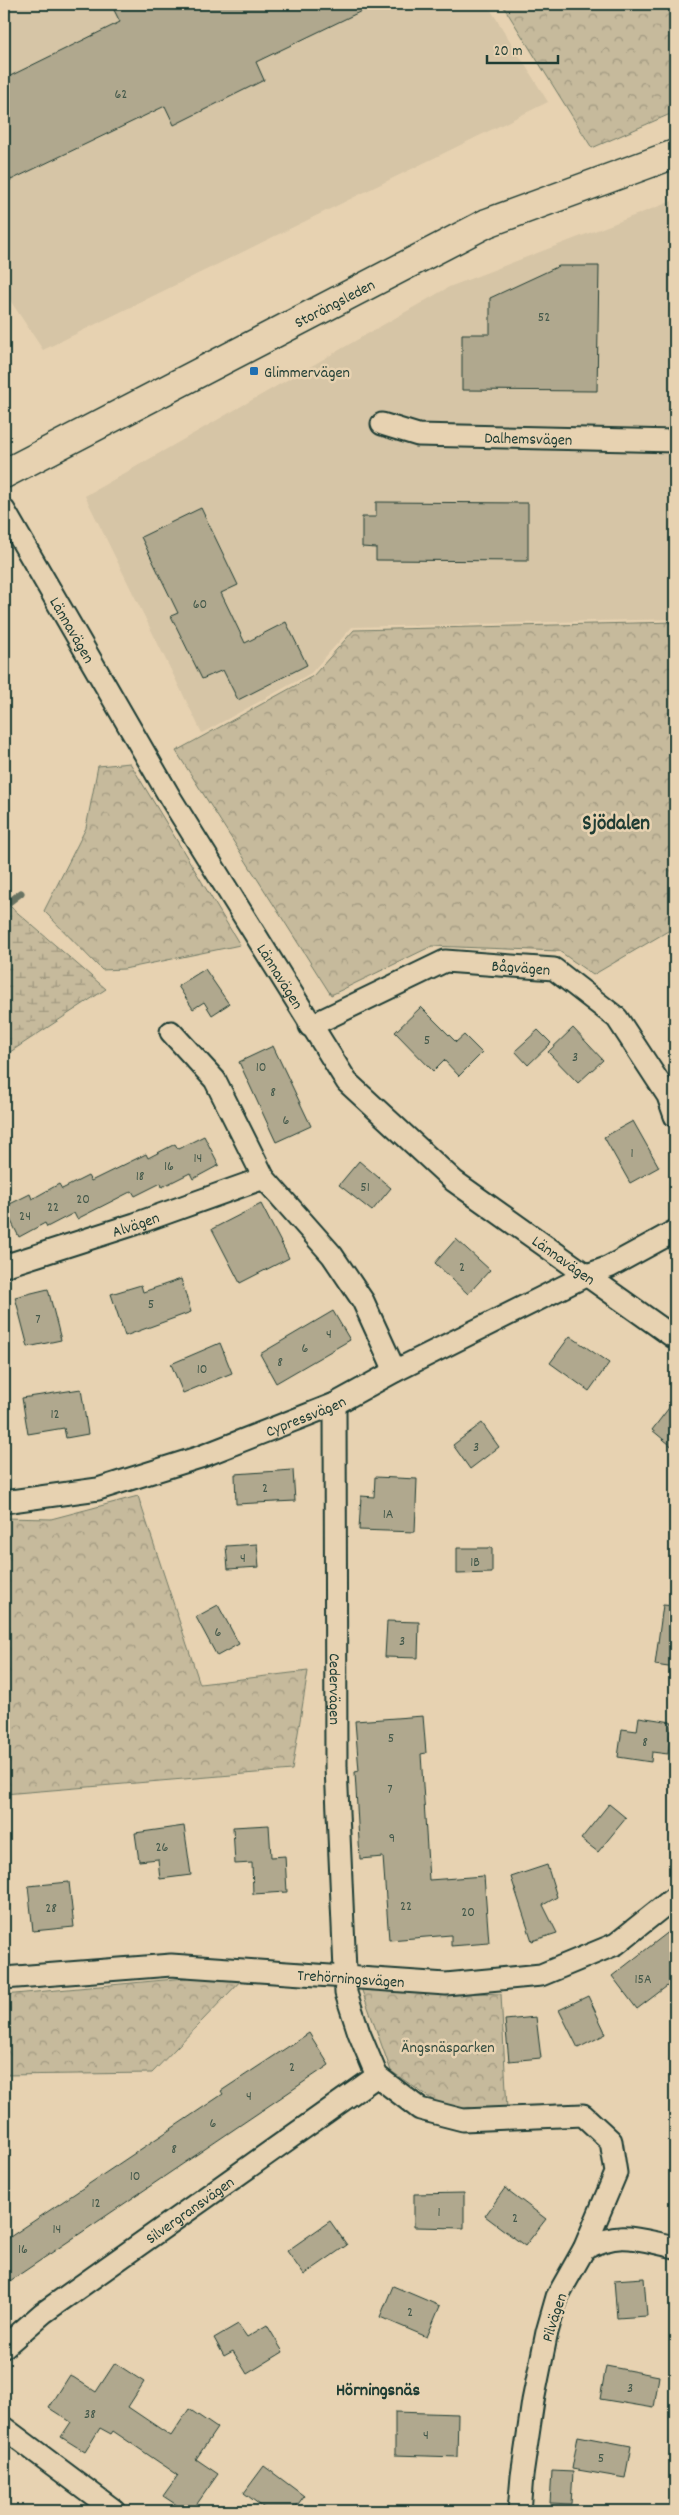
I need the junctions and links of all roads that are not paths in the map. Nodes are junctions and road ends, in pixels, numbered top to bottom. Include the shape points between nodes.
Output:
1 (675, 154) edge
2 (382, 424) dead end
3 (675, 441) edge
4 (4, 474) edge
5 (4, 510) edge
6 (310, 1026) junction
7 (171, 1032) dead end
8 (675, 1116) edge
9 (264, 1178) junction
10 (675, 1231) edge
11 (4, 1266) edge
12 (587, 1275) junction
13 (675, 1338) edge
14 (395, 1370) junction
15 (335, 1404) junction
16 (4, 1502) edge
17 (675, 1897) edge
18 (346, 1975) junction
19 (4, 1978) edge
20 (377, 2076) junction
21 (675, 2247) edge
22 (584, 2249) junction
23 (4, 2347) edge
24 (4, 2428) edge
25 (114, 2511) edge
26 (519, 2511) edge

1 - 4 main road, Storängsleden via 487,223
2 - 3 street, Dalhemsvägen via 418,435
5 - 6 street, Lännavägen via 171,799
6 - 8 street, Bågvägen via 445,961 554,969 617,1018 668,1096
6 - 12 street, Lännavägen via 347,1082 454,1181
7 - 9 street via 215,1080
9 - 11 street, Alvägen
9 - 14 street via 337,1262 363,1300
10 - 12 street, Cypressvägen via 609,1267
12 - 13 street, Lännavägen
12 - 14 street, Cypressvägen
14 - 15 street, Cypressvägen
15 - 16 street, Cypressvägen via 200,1457 98,1489
15 - 18 street, Cedervägen via 336,1767
17 - 18 street, Trehörningsvägen via 616,1944 541,1975 446,1984
18 - 19 street, Trehörningsvägen via 172,1966
18 - 20 street via 346,1993
20 - 22 street, Pilvägen via 420,2109 463,2120 584,2115 611,2141 616,2173
20 - 23 street, Silvergransvägen via 43,2312
21 - 22 street via 618,2236 602,2239
22 - 26 street, Pilvägen via 557,2297 543,2347
24 - 25 street

